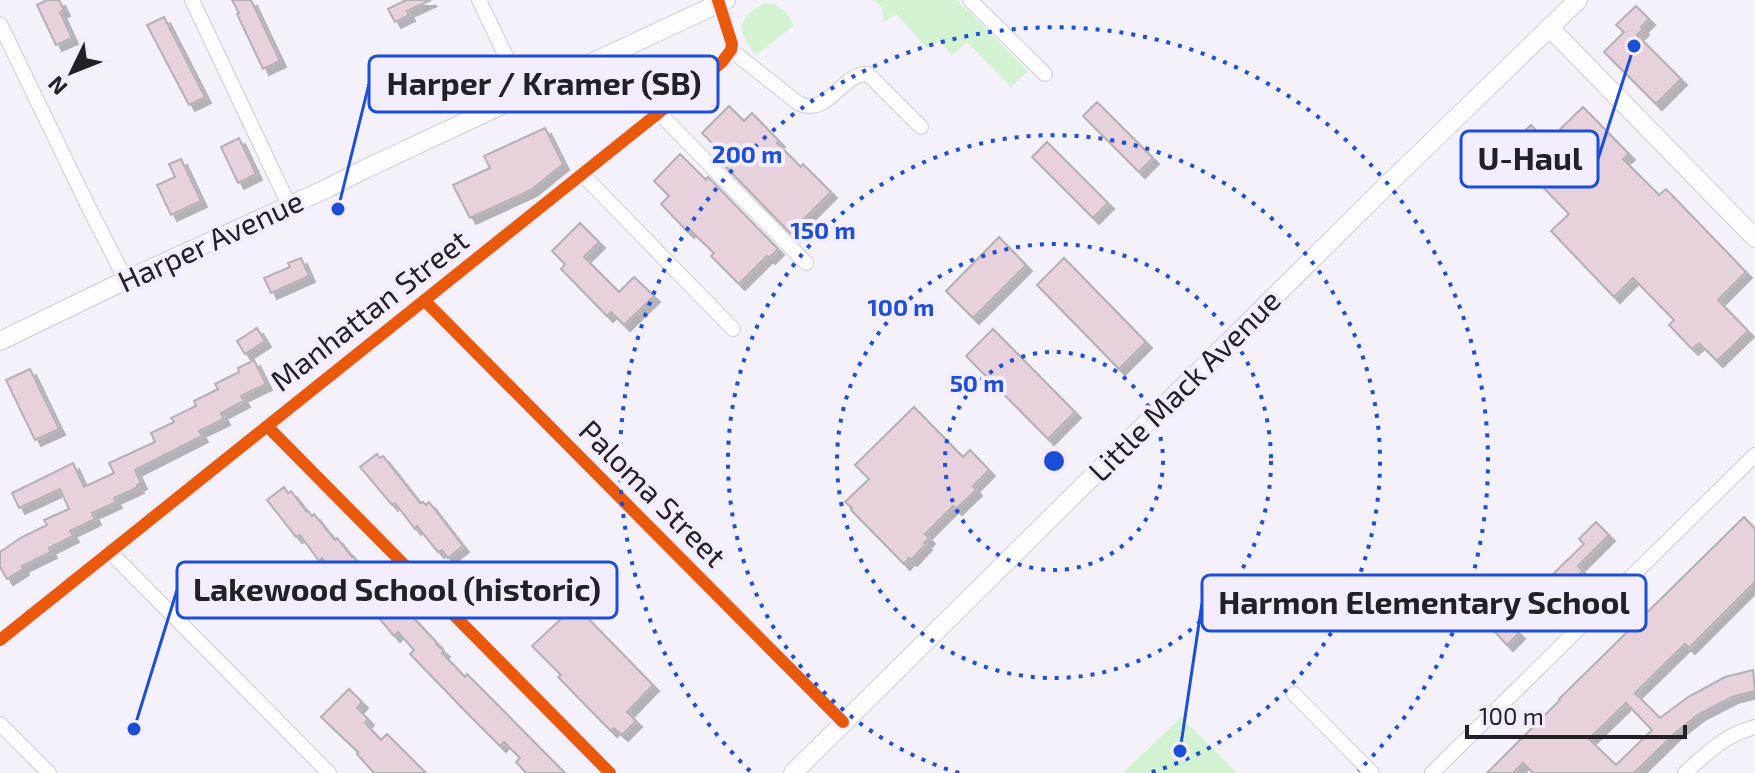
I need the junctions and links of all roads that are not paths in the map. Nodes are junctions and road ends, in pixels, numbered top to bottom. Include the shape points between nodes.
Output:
1 (192, 0) edge
2 (479, 0) edge
3 (970, 0) edge
4 (1578, 0) edge
5 (721, 1) edge
6 (0, 24) edge
7 (1549, 27) junction
8 (731, 50) junction
9 (1045, 74) dead end
10 (524, 94) junction
11 (659, 113) junction
12 (921, 127) dead end
13 (582, 174) junction
14 (289, 205) junction
15 (1755, 238) edge
16 (806, 263) dead end
17 (126, 280) junction
18 (425, 301) junction
19 (733, 329) dead end
20 (0, 341) edge
21 (267, 426) junction
22 (1755, 455) edge
23 (110, 552) junction
24 (0, 640) edge
25 (1294, 694) dead end
26 (843, 722) junction
27 (0, 724) edge
28 (1755, 727) edge
29 (49, 773) edge
30 (329, 773) edge
31 (610, 773) edge
32 (793, 773) edge
33 (1372, 773) edge
34 (1432, 773) edge
35 (1685, 773) edge

1 - 14 street
2 - 10 street
3 - 9 street
4 - 7 main road, Little Mack Avenue
5 - 8 street
5 - 10 main road, Harper Avenue
6 - 17 street
7 - 15 main road
7 - 26 main road, Little Mack Avenue
8 - 11 street, Manhattan Street
8 - 12 street via 807,107 818,105 859,74 868,74
10 - 14 main road, Harper Avenue
11 - 13 street, Manhattan Street
11 - 16 street
13 - 18 street, Manhattan Street
13 - 19 street
14 - 17 main road, Harper Avenue
17 - 20 main road, Harper Avenue
18 - 21 street, Manhattan Street
18 - 26 street, Paloma Street
21 - 23 street, Manhattan Street
21 - 31 street
22 - 34 street
23 - 24 street, Manhattan Street
23 - 30 street
25 - 33 street
26 - 32 main road, Little Mack Avenue
27 - 29 street
28 - 35 street via 1729,736

